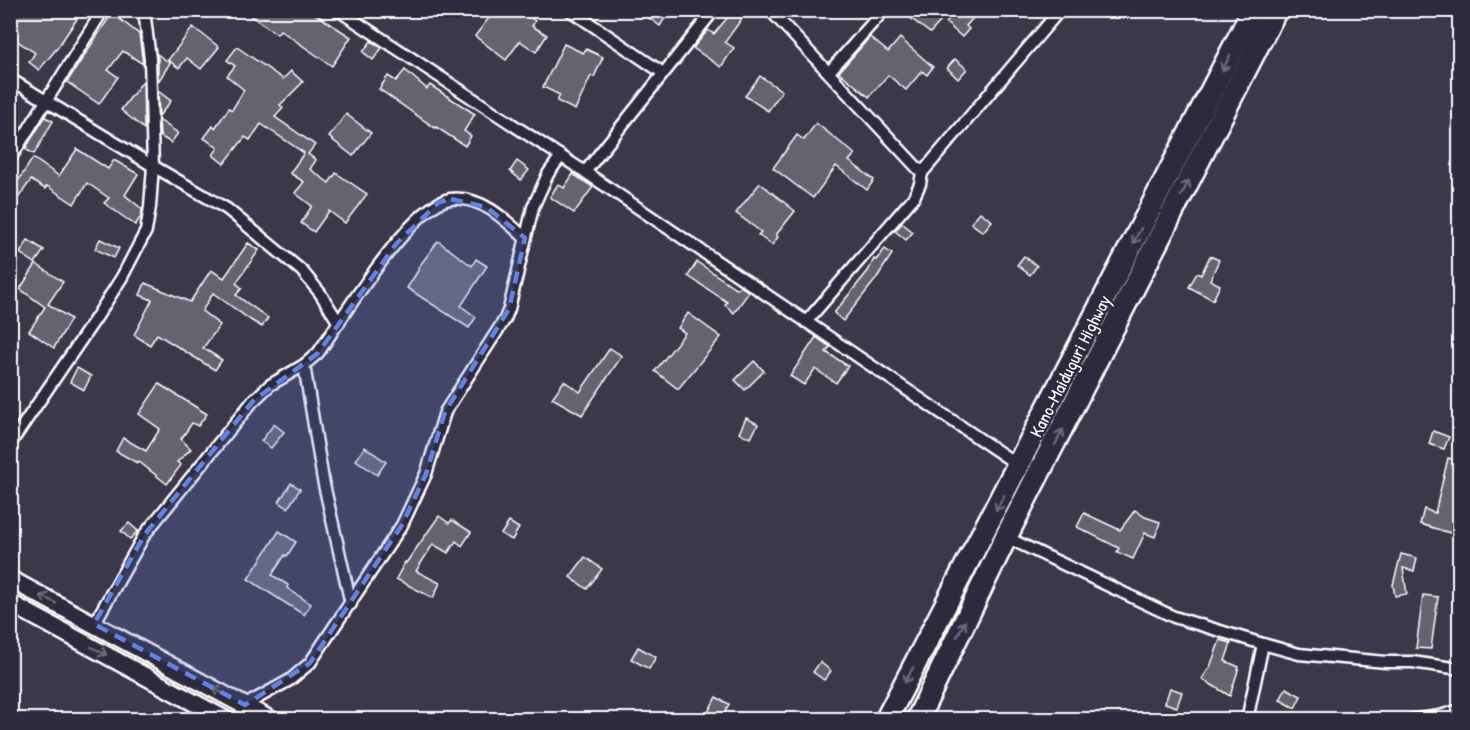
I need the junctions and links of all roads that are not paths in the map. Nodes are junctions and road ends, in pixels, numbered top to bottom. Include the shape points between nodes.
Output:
1 (104, 10) edge
2 (144, 10) edge
3 (338, 10) edge
4 (570, 10) edge
5 (714, 10) edge
6 (771, 10) edge
7 (884, 10) edge
8 (1045, 10) edge
9 (1253, 10) edge
10 (1276, 10) edge
11 (1057, 15) edge
12 (829, 72) junction
13 (663, 73) junction
14 (10, 79) edge
15 (47, 100) junction
16 (561, 156) junction
17 (10, 159) edge
18 (153, 166) junction
19 (585, 172) junction
20 (922, 173) junction
21 (525, 238) junction
22 (806, 322) junction
23 (339, 323) junction
24 (304, 365) junction
25 (10, 444) edge
26 (1019, 466) junction
27 (1039, 476) junction
28 (1006, 537) junction
29 (10, 579) edge
30 (10, 603) edge
31 (351, 604) junction
32 (94, 624) junction
33 (1263, 644) junction
34 (1460, 669) edge
35 (245, 705) junction
36 (1460, 710) edge
37 (200, 716) edge
38 (226, 720) edge
39 (271, 720) edge
40 (886, 720) edge
41 (917, 720) edge
42 (1246, 720) edge
43 (1411, 720) edge

1 - 15 street
2 - 18 street via 150,59
3 - 16 street
4 - 13 street
5 - 13 street
6 - 12 street
7 - 12 street
8 - 11 street
9 -> 26 highway, Kano-Maiduguri Highway
27 -> 10 highway, Kano-Maiduguri Highway
11 - 20 street
12 - 20 street
13 - 19 street
14 - 15 street
15 - 17 street
15 - 18 street
16 - 19 street
16 - 21 street via 540,189
18 - 23 street via 227,209 302,271
18 - 25 street via 150,207 140,244 96,318
19 - 22 street
20 - 22 street via 915,197
21 - 23 street via 486,207 451,199 439,202 427,209 396,244
21 - 31 street via 505,319 445,412 417,495
22 - 26 street
23 - 24 street via 318,353
24 - 31 street via 323,480
24 - 32 street via 270,385 246,410 145,534
26 - 27 street
26 -> 40 highway, Kano-Maiduguri Highway
27 - 28 highway, Kano-Maiduguri Highway
28 - 33 street via 1174,617
41 -> 28 highway, Kano-Maiduguri Highway
32 -> 29 main road
30 -> 37 main road
31 - 35 street via 302,672
35 -> 32 main road
33 - 34 street via 1299,654
33 - 42 street
35 - 39 main road
36 - 43 street
37 - 38 main road

